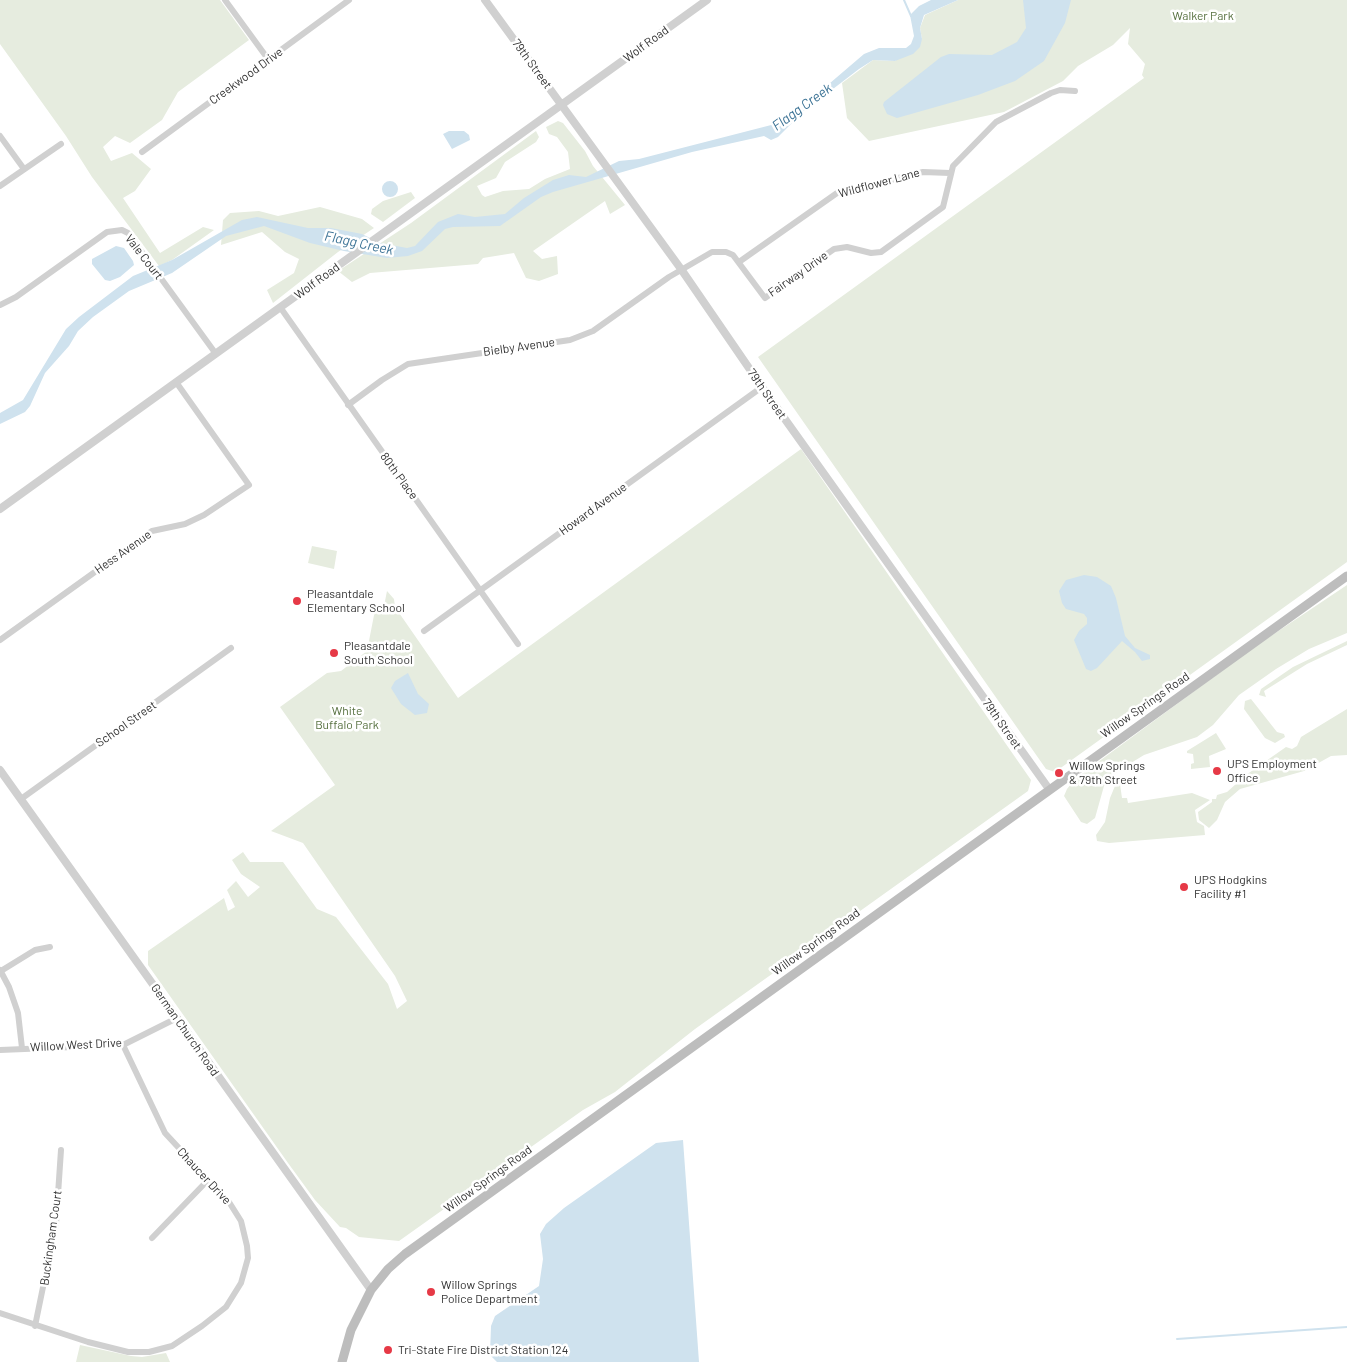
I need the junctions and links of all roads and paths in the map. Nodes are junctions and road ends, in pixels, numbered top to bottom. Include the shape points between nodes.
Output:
1 (225, 0) edge
2 (350, 0) edge
3 (485, 0) edge
4 (707, 0) edge
5 (268, 59) junction
6 (1075, 91) dead end
7 (562, 105) junction
8 (0, 136) edge
9 (61, 144) dead end
10 (142, 152) dead end
11 (24, 169) junction
12 (950, 173) junction
13 (0, 186) edge
14 (740, 262) junction
15 (681, 269) junction
16 (0, 305) edge
17 (280, 307) junction
18 (216, 354) junction
19 (176, 382) junction
20 (762, 387) junction
21 (348, 405) junction
22 (0, 509) edge
23 (1347, 576) edge
24 (481, 590) junction
25 (424, 631) dead end
26 (0, 640) edge
27 (518, 644) dead end
28 (231, 648) dead end
29 (0, 770) edge
30 (1049, 789) junction
31 (21, 799) junction
32 (50, 946) dead end
33 (0, 970) edge
34 (177, 1018) junction
35 (123, 1045) junction
36 (22, 1048) junction
37 (0, 1050) edge
38 (61, 1150) dead end
39 (208, 1180) junction
40 (152, 1238) dead end
41 (371, 1290) junction
42 (0, 1313) edge
43 (35, 1326) junction
44 (342, 1362) edge

1 - 5 street
2 - 5 street, Creekwood Drive
3 - 7 street, 79th Street
4 - 7 street, Wolf Road
5 - 10 street, Creekwood Drive
6 - 12 street, Fairway Drive via 1051,93 996,122 956,161
7 - 15 street, 79th Street
7 - 17 street, Wolf Road
8 - 11 street
9 - 11 street
11 - 13 street
12 - 14 street, Wildflower Lane via 923,172 837,193
12 - 14 street, Fairway Drive via 943,207 882,252 846,247 834,249 765,298
14 - 15 street via 726,252 712,252
15 - 20 street, 79th Street
15 - 21 street, Bielby Avenue via 593,331 570,340 408,364
16 - 18 street, Vale Court via 107,232 122,230 128,233
17 - 18 street, Wolf Road
17 - 21 street, 80th Place
18 - 19 street, Wolf Road
19 - 22 street, Wolf Road
19 - 26 street, Hess Avenue via 249,485 191,521 152,530
20 - 24 street, Howard Avenue
20 - 30 street, 79th Street
21 - 24 street, 80th Place
23 - 30 main road, Willow Springs Road
24 - 25 street, Howard Avenue
24 - 27 street, 80th Place
28 - 31 street, School Street
29 - 31 street, German Church Road
30 - 41 main road, Willow Springs Road via 423,1240 388,1269
31 - 34 street, German Church Road
32 - 33 street via 35,950
33 - 36 street via 18,1013
34 - 35 street, Willow West Drive
34 - 41 street, German Church Road
35 - 36 street, Willow West Drive
35 - 39 street, Chaucer Drive via 165,1133
36 - 37 street, Willow West Drive
38 - 43 street, Buckingham Court via 56,1224
39 - 40 street
39 - 43 street, Chaucer Drive via 235,1210 247,1246 246,1269 241,1283 220,1312 184,1340 149,1352 128,1352
41 - 44 main road, Willow Springs Road via 351,1330
42 - 43 street, Chaucer Drive

